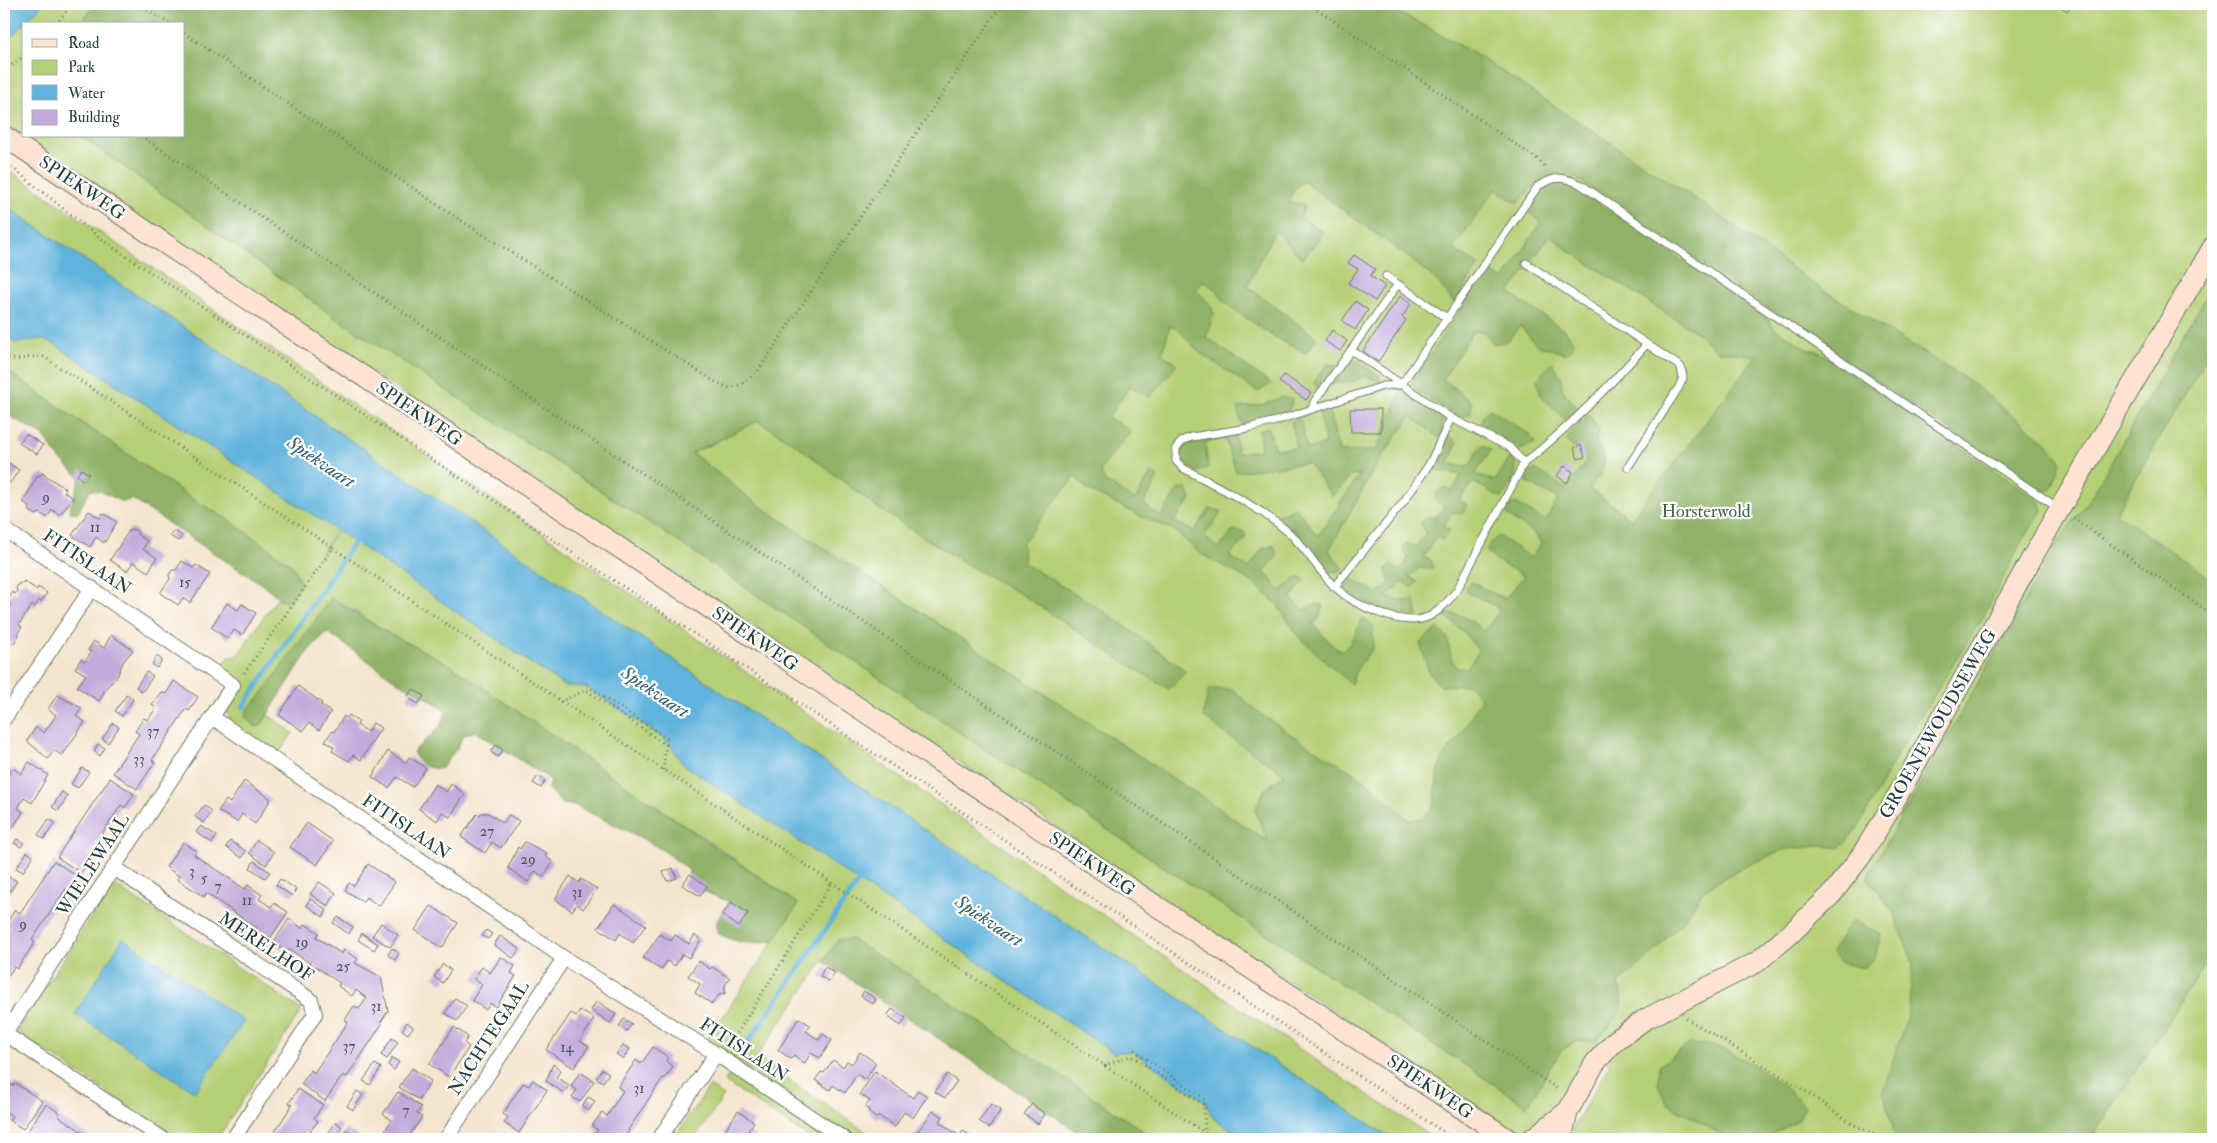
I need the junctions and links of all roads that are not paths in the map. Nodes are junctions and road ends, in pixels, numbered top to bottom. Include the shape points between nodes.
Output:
1 (4, 136) edge
2 (2213, 248) edge
3 (1526, 263) dead end
4 (1386, 276) dead end
5 (1398, 284) junction
6 (1448, 319) junction
7 (1647, 344) junction
8 (1351, 350) junction
9 (1401, 385) junction
10 (1312, 409) junction
11 (1451, 418) junction
12 (1524, 463) junction
13 (1628, 467) dead end
14 (2060, 509) junction
15 (4, 530) edge
16 (1334, 587) junction
17 (92, 588) junction
18 (212, 717) junction
19 (4, 719) edge
20 (114, 868) junction
21 (564, 958) junction
22 (5, 1034) edge
23 (719, 1056) junction
24 (1571, 1106) junction
25 (162, 1139) edge
26 (233, 1139) edge
27 (446, 1139) edge
28 (659, 1139) edge
29 (844, 1139) edge
30 (1508, 1139) edge
31 (1532, 1139) edge
32 (1561, 1139) edge

1 - 30 main road, SPIEKWEG via 983,792
2 - 14 main road, GROENEWOUDSEWEG
3 - 7 lane
4 - 5 lane
5 - 6 lane
5 - 8 lane
6 - 9 lane
6 - 14 lane via 1538,186 1554,177 1568,179 1580,184
7 - 12 lane via 1587,407
7 - 13 lane via 1681,367 1683,378
8 - 9 lane
8 - 10 lane
9 - 10 lane via 1383,386
9 - 11 lane
10 - 16 lane via 1248,428 1183,440 1175,455 1183,468 1272,519 1297,539
11 - 12 lane via 1509,447
11 - 16 lane via 1425,471 1405,500
12 - 16 lane via 1457,590 1444,606 1429,616 1416,621 1377,612 1351,601
14 - 24 main road, GROENEWOUDSEWEG via 1890,809 1861,856 1832,894 1757,962 1644,1020 1615,1041 1595,1063
15 - 17 street, FITISLAAN
17 - 18 street, FITISLAAN via 233,685
17 - 19 street
18 - 20 street, WIELEWAAL
18 - 21 street, FITISLAAN
20 - 22 street, WIELEWAAL
20 - 26 street, MERELHOF via 311,1000 315,1014
21 - 23 street, FITISLAAN
21 - 27 street, NACHTEGAAL
22 - 25 street
23 - 28 street
23 - 29 street, FITISLAAN
24 - 31 main road, GROENEWOUDSEWEG
24 - 32 main road, GROENEWOUDSEWEG

